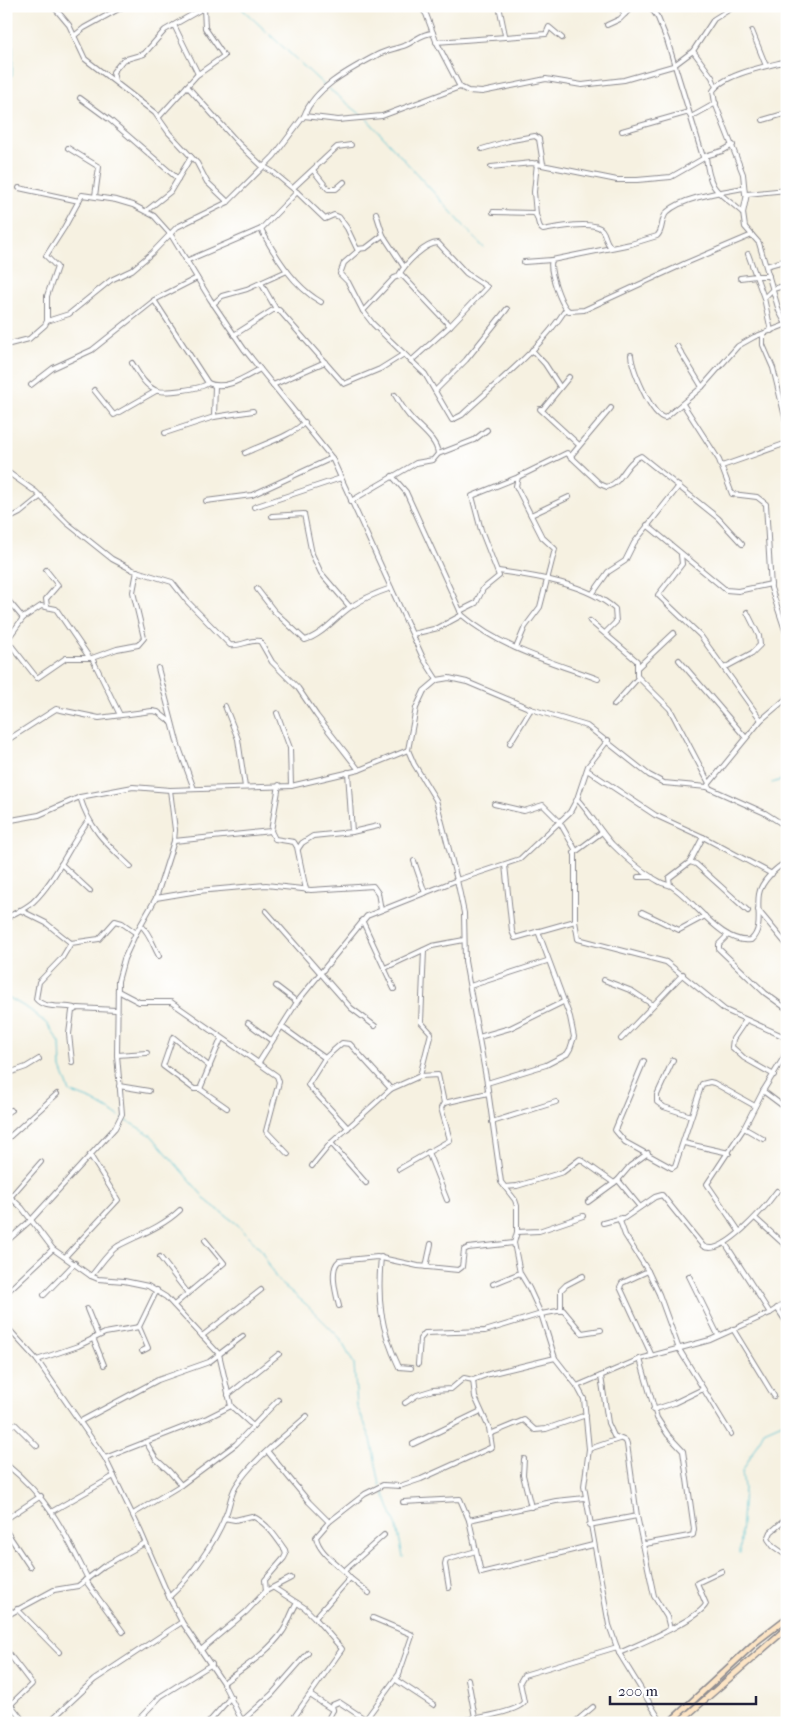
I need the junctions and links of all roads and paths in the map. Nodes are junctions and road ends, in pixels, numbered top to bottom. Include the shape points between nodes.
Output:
1 (54, 6) edge
2 (124, 6) edge
3 (420, 6) edge
4 (499, 6) edge
5 (619, 6) edge
6 (633, 6) edge
7 (650, 6) edge
8 (735, 6) edge
9 (205, 7) edge
10 (625, 14) junction
11 (174, 25) junction
12 (607, 26) dead end
13 (752, 31) dead end
14 (433, 32) junction
15 (505, 35) junction
16 (74, 36) junction
17 (562, 38) dead end
18 (436, 42) junction
19 (693, 51) junction
20 (787, 61) edge
21 (673, 66) junction
22 (766, 66) junction
23 (198, 74) junction
24 (115, 81) junction
25 (187, 86) junction
26 (460, 87) junction
27 (716, 87) junction
28 (80, 98) dead end
29 (716, 104) junction
30 (787, 113) edge
31 (690, 114) junction
32 (304, 116) junction
33 (159, 117) junction
34 (763, 120) dead end
35 (622, 131) dead end
36 (351, 144) dead end
37 (733, 145) junction
38 (68, 148) dead end
39 (482, 149) dead end
40 (191, 157) junction
41 (704, 157) junction
42 (538, 163) junction
43 (543, 164) junction
44 (266, 166) junction
45 (491, 167) dead end
46 (313, 170) junction
47 (178, 179) junction
48 (344, 182) dead end
49 (19, 188) dead end
50 (744, 188) junction
51 (295, 190) junction
52 (787, 190) edge
53 (717, 193) junction
54 (747, 194) junction
55 (95, 196) junction
56 (79, 202) junction
57 (228, 202) junction
58 (146, 211) junction
59 (493, 212) dead end
60 (742, 212) junction
61 (376, 213) dead end
62 (536, 214) junction
63 (262, 229) junction
64 (171, 235) junction
65 (383, 235) junction
66 (752, 235) junction
67 (611, 248) junction
68 (359, 250) junction
69 (748, 254) dead end
70 (764, 258) junction
71 (552, 260) junction
72 (787, 260) edge
73 (186, 261) junction
74 (524, 262) dead end
75 (754, 265) junction
76 (766, 266) junction
77 (404, 267) junction
78 (287, 271) junction
79 (399, 275) junction
80 (756, 276) junction
81 (769, 276) junction
82 (196, 278) junction
83 (740, 278) dead end
84 (261, 283) junction
85 (787, 285) edge
86 (773, 289) junction
87 (764, 298) junction
88 (154, 300) junction
89 (321, 302) dead end
90 (213, 304) junction
91 (276, 309) junction
92 (508, 309) dead end
93 (566, 309) junction
94 (363, 311) junction
95 (47, 321) junction
96 (450, 326) junction
97 (786, 326) edge
98 (771, 330) junction
99 (763, 334) junction
100 (234, 335) junction
101 (6, 345) edge
102 (677, 346) dead end
103 (532, 350) junction
104 (404, 354) junction
105 (630, 355) dead end
106 (411, 361) junction
107 (325, 362) junction
108 (132, 363) dead end
109 (260, 369) junction
110 (568, 377) dead end
111 (208, 383) junction
112 (32, 385) dead end
113 (273, 385) junction
114 (215, 386) junction
115 (560, 387) junction
116 (702, 387) junction
117 (94, 390) dead end
118 (435, 390) junction
119 (156, 391) junction
120 (395, 395) dead end
121 (683, 404) junction
122 (611, 408) dead end
123 (253, 410) dead end
124 (214, 417) junction
125 (305, 422) junction
126 (787, 425) edge
127 (488, 430) dead end
128 (165, 433) dead end
129 (787, 443) edge
130 (579, 445) junction
131 (245, 453) dead end
132 (438, 454) junction
133 (570, 457) junction
134 (332, 458) junction
135 (722, 466) junction
136 (6, 471) edge
137 (392, 476) junction
138 (341, 478) junction
139 (516, 478) junction
140 (679, 486) junction
141 (41, 496) junction
142 (569, 497) dead end
143 (351, 501) junction
144 (206, 502) dead end
145 (254, 507) dead end
146 (531, 515) junction
147 (272, 516) dead end
148 (6, 520) edge
149 (648, 525) junction
150 (742, 544) dead end
151 (681, 555) junction
152 (46, 570) dead end
153 (137, 571) junction
154 (498, 571) junction
155 (547, 581) junction
156 (771, 584) junction
157 (391, 588) junction
158 (257, 589) dead end
159 (593, 593) junction
160 (6, 598) edge
161 (47, 606) junction
162 (350, 607) junction
163 (747, 612) dead end
164 (461, 613) junction
165 (23, 618) junction
166 (590, 621) dead end
167 (605, 633) junction
168 (674, 633) dead end
169 (413, 634) junction
170 (787, 636) edge
171 (7, 640) edge
172 (516, 648) junction
173 (91, 658) junction
174 (679, 660) dead end
175 (638, 667) junction
176 (158, 668) dead end
177 (724, 668) junction
178 (638, 678) junction
179 (598, 679) dead end
180 (437, 680) junction
181 (787, 698) edge
182 (614, 705) dead end
183 (225, 706) dead end
184 (531, 709) junction
185 (277, 713) dead end
186 (120, 715) junction
187 (761, 720) junction
188 (172, 723) junction
189 (746, 738) junction
190 (6, 740) edge
191 (608, 740) junction
192 (510, 743) dead end
193 (408, 750) junction
194 (359, 770) junction
195 (587, 770) junction
196 (348, 772) junction
197 (279, 785) junction
198 (708, 785) junction
199 (291, 786) junction
200 (244, 787) junction
201 (194, 789) junction
202 (170, 790) junction
203 (80, 797) junction
204 (577, 799) junction
205 (494, 804) dead end
206 (88, 821) junction
207 (559, 821) junction
208 (6, 822) edge
209 (378, 826) dead end
210 (787, 827) edge
211 (271, 831) junction
212 (352, 832) junction
213 (602, 832) junction
214 (703, 837) junction
215 (174, 841) junction
216 (294, 842) junction
217 (302, 843) junction
218 (298, 849) junction
219 (574, 853) junction
220 (414, 861) dead end
221 (690, 862) junction
222 (787, 862) edge
223 (62, 864) junction
224 (506, 865) junction
225 (131, 867) dead end
226 (772, 874) junction
227 (638, 877) dead end
228 (652, 877) junction
229 (457, 880) junction
230 (670, 885) junction
231 (306, 890) junction
232 (90, 891) dead end
233 (425, 893) junction
234 (156, 898) junction
235 (20, 910) junction
236 (381, 910) junction
237 (758, 910) junction
238 (748, 911) dead end
239 (266, 912) dead end
240 (642, 912) dead end
241 (764, 915) junction
242 (705, 916) junction
243 (758, 917) junction
244 (6, 918) edge
245 (362, 920) junction
246 (575, 921) junction
247 (141, 925) junction
248 (538, 931) junction
249 (136, 933) junction
250 (728, 935) junction
251 (464, 940) junction
252 (71, 944) junction
253 (787, 945) edge
254 (424, 950) junction
255 (159, 956) dead end
256 (547, 961) junction
257 (385, 968) junction
258 (320, 973) junction
259 (683, 974) junction
260 (604, 980) dead end
261 (276, 986) dead end
262 (470, 986) junction
263 (394, 988) dead end
264 (118, 991) junction
265 (297, 1002) junction
266 (563, 1002) junction
267 (653, 1006) junction
268 (74, 1008) junction
269 (787, 1009) edge
270 (116, 1010) junction
271 (746, 1020) junction
272 (248, 1023) dead end
273 (375, 1026) dead end
274 (282, 1027) junction
275 (479, 1037) junction
276 (221, 1038) junction
277 (621, 1038) dead end
278 (787, 1038) edge
279 (272, 1041) junction
280 (787, 1046) edge
281 (147, 1053) dead end
282 (117, 1055) junction
283 (786, 1057) edge
284 (326, 1058) junction
285 (39, 1059) dead end
286 (673, 1060) dead end
287 (644, 1061) dead end
288 (72, 1062) dead end
289 (259, 1062) junction
290 (210, 1067) junction
291 (6, 1074) edge
292 (774, 1075) junction
293 (420, 1076) junction
294 (487, 1083) junction
295 (119, 1086) junction
296 (391, 1088) junction
297 (200, 1089) junction
298 (149, 1091) dead end
299 (763, 1091) junction
300 (488, 1093) junction
301 (57, 1094) dead end
302 (444, 1101) junction
303 (556, 1102) dead end
304 (755, 1106) junction
305 (227, 1108) dead end
306 (787, 1109) edge
307 (11, 1110) dead end
308 (6, 1113) edge
309 (690, 1116) junction
310 (492, 1122) junction
311 (348, 1128) junction
312 (744, 1128) junction
313 (6, 1140) edge
314 (763, 1140) dead end
315 (332, 1143) junction
316 (684, 1143) junction
317 (428, 1152) junction
318 (648, 1153) junction
319 (729, 1153) junction
320 (288, 1154) dead end
321 (90, 1155) junction
322 (41, 1162) dead end
323 (312, 1166) dead end
324 (399, 1169) dead end
325 (616, 1182) junction
326 (366, 1183) dead end
327 (504, 1187) junction
328 (777, 1191) dead end
329 (6, 1193) edge
330 (11, 1198) junction
331 (448, 1200) dead end
332 (6, 1202) edge
333 (588, 1202) dead end
334 (640, 1207) junction
335 (180, 1210) dead end
336 (583, 1216) dead end
337 (622, 1218) junction
338 (755, 1218) junction
339 (31, 1220) junction
340 (603, 1223) dead end
341 (517, 1232) junction
342 (739, 1232) junction
343 (205, 1240) dead end
344 (6, 1242) edge
345 (724, 1243) junction
346 (431, 1244) dead end
347 (514, 1244) junction
348 (787, 1247) edge
349 (53, 1249) junction
350 (65, 1257) junction
351 (160, 1257) dead end
352 (382, 1257) junction
353 (74, 1263) junction
354 (426, 1267) junction
355 (648, 1271) junction
356 (520, 1273) junction
357 (91, 1276) junction
358 (583, 1276) dead end
359 (689, 1276) dead end
360 (493, 1284) dead end
361 (157, 1290) junction
362 (261, 1290) dead end
363 (186, 1292) junction
364 (6, 1293) edge
365 (44, 1295) dead end
366 (787, 1302) edge
367 (174, 1305) junction
368 (339, 1306) dead end
369 (777, 1308) junction
370 (87, 1309) dead end
371 (561, 1311) junction
372 (770, 1312) junction
373 (541, 1314) junction
374 (787, 1323) edge
375 (6, 1326) edge
376 (139, 1327) junction
377 (732, 1329) junction
378 (602, 1330) dead end
379 (718, 1335) junction
380 (98, 1336) junction
381 (202, 1336) junction
382 (243, 1336) dead end
383 (93, 1338) junction
384 (679, 1349) junction
385 (142, 1351) dead end
386 (219, 1354) junction
387 (279, 1354) dead end
388 (652, 1356) junction
389 (555, 1358) junction
390 (640, 1359) junction
391 (37, 1360) junction
392 (418, 1364) dead end
393 (104, 1365) dead end
394 (411, 1368) dead end
395 (601, 1376) junction
396 (473, 1380) junction
397 (578, 1386) junction
398 (703, 1390) junction
399 (228, 1396) junction
400 (774, 1396) dead end
401 (278, 1400) dead end
402 (405, 1403) dead end
403 (231, 1406) junction
404 (653, 1410) junction
405 (481, 1411) junction
406 (586, 1415) junction
407 (307, 1416) dead end
408 (81, 1421) junction
409 (252, 1426) junction
410 (6, 1427) edge
411 (490, 1434) junction
412 (731, 1434) dead end
413 (619, 1439) junction
414 (146, 1442) junction
415 (413, 1444) dead end
416 (36, 1446) dead end
417 (589, 1448) junction
418 (268, 1452) junction
419 (105, 1458) junction
420 (524, 1459) dead end
421 (6, 1464) edge
422 (114, 1476) junction
423 (181, 1485) junction
424 (41, 1496) junction
425 (585, 1498) junction
426 (403, 1502) dead end
427 (531, 1507) junction
428 (51, 1512) junction
429 (133, 1514) junction
430 (637, 1516) junction
431 (224, 1518) junction
432 (787, 1518) edge
433 (6, 1519) edge
434 (469, 1520) junction
435 (329, 1522) junction
436 (589, 1525) junction
437 (6, 1531) edge
438 (384, 1536) dead end
439 (145, 1544) junction
440 (644, 1544) junction
441 (593, 1545) junction
442 (476, 1551) junction
443 (787, 1556) edge
444 (30, 1567) dead end
445 (344, 1571) junction
446 (722, 1571) dead end
447 (291, 1578) dead end
448 (350, 1578) junction
449 (86, 1579) junction
450 (274, 1588) junction
451 (450, 1588) dead end
452 (266, 1591) junction
453 (369, 1593) dead end
454 (169, 1597) junction
455 (297, 1603) junction
456 (6, 1606) edge
457 (17, 1609) junction
458 (12, 1612) junction
459 (6, 1616) edge
460 (315, 1618) junction
461 (373, 1618) dead end
462 (787, 1618) edge
463 (182, 1622) junction
464 (787, 1628) edge
465 (670, 1629) junction
466 (123, 1632) dead end
467 (617, 1648) junction
468 (202, 1649) junction
469 (6, 1650) edge
470 (748, 1650) junction
471 (59, 1652) dead end
472 (308, 1653) dead end
473 (619, 1653) junction
474 (753, 1656) junction
475 (212, 1664) junction
476 (468, 1679) dead end
477 (396, 1680) junction
478 (223, 1683) junction
479 (310, 1695) junction
480 (231, 1697) junction
481 (434, 1705) dead end
482 (11, 1706) junction
483 (593, 1707) dead end
484 (6, 1709) edge
485 (333, 1710) junction
486 (366, 1719) junction
487 (475, 1721) edge
488 (242, 1722) edge
489 (25, 1723) edge
490 (48, 1723) edge
491 (135, 1723) edge
492 (208, 1723) edge
493 (290, 1723) edge
494 (326, 1723) edge
495 (371, 1723) edge
496 (444, 1723) edge
497 (574, 1723) edge
498 (662, 1723) edge
499 (669, 1723) edge
500 (678, 1723) edge

1 - 16 street
2 - 16 street
3 - 14 street
4 - 15 street
5 - 10 street
6 - 10 street
7 - 21 street via 661,25
8 - 19 street via 714,19
9 - 11 street
9 - 23 street via 205,28 224,56
10 - 12 street
11 - 23 street
11 - 24 street via 163,32 144,54 120,62 113,72
13 - 22 street
14 - 18 street
14 - 32 street via 350,69 308,105
15 - 17 street via 546,34 549,27
15 - 18 street
16 - 24 street via 85,59
18 - 26 street
19 - 21 street
19 - 27 street
20 - 22 street
21 - 26 street via 631,78 587,84 551,79 489,92
21 - 31 street
22 - 27 street
23 - 25 street
24 - 33 street
25 - 33 street
25 - 44 street via 239,144
26 - 32 street via 382,116 338,120
27 - 29 street via 713,94
28 - 47 street
29 - 31 street
29 - 37 street
30 - 34 street
31 - 35 street
31 - 41 street
32 - 44 street
33 - 40 street
36 - 46 street via 337,147
37 - 41 street
37 - 50 street via 743,174
38 - 55 street via 99,167
39 - 43 street via 535,136 539,139
40 - 47 street
40 - 57 street via 208,182
41 - 43 street via 671,176 637,180 617,180
41 - 53 street
42 - 43 street
42 - 45 street
42 - 62 street via 534,192
44 - 51 street
44 - 57 street
46 - 48 street via 328,189 336,189
46 - 51 street
47 - 58 street via 168,195
49 - 56 street
50 - 53 street
50 - 54 street via 744,194
51 - 63 street
51 - 68 street via 325,219 334,215 339,217
52 - 54 street
53 - 60 street
53 - 67 street via 674,207 664,216 657,236
54 - 60 street
55 - 56 street via 82,195
55 - 58 street
56 - 95 street via 46,256 57,267 47,296
57 - 64 street via 217,210 184,222
58 - 64 street
59 - 62 street
60 - 66 street via 745,227
61 - 65 street
62 - 67 street via 542,230 575,225 597,226
63 - 73 street
63 - 78 street
64 - 73 street
64 - 95 street via 138,265 111,280 73,312
65 - 68 street
65 - 77 street
66 - 70 street via 759,243
66 - 93 street via 584,310 571,312
67 - 71 street
68 - 94 street via 344,263 340,274 356,295
69 - 75 street
70 - 75 street
70 - 76 street
71 - 74 street
71 - 93 street via 550,268
72 - 76 street
73 - 82 street
75 - 80 street
76 - 81 street
77 - 79 street
77 - 96 street via 429,245 438,243 466,273 487,288
78 - 84 street
78 - 89 street
79 - 94 street
79 - 96 street via 404,276
80 - 81 street
80 - 83 street
80 - 87 street
81 - 86 street
82 - 88 street
82 - 90 street
84 - 90 street via 222,296
84 - 91 street
85 - 86 street
86 - 87 street
86 - 97 street
87 - 98 street
88 - 111 street
88 - 112 street via 92,350 53,368
90 - 100 street
91 - 100 street
91 - 107 street
92 - 118 street via 466,360
93 - 103 street via 556,325
94 - 104 street
95 - 101 street via 33,337
96 - 106 street
97 - 98 street
98 - 99 street
99 - 116 street via 738,346
99 - 126 street via 763,345 773,368
100 - 109 street
102 - 116 street
103 - 115 street
103 - 118 street via 454,420 449,418
104 - 106 street
104 - 107 street via 380,369 344,384
105 - 121 street via 643,390 658,416 665,418
106 - 118 street
107 - 113 street
108 - 119 street
109 - 113 street
109 - 114 street via 235,382
110 - 115 street
111 - 114 street
111 - 119 street via 197,388
113 - 125 street
114 - 124 street
115 - 130 street via 540,409
116 - 121 street
117 - 119 street via 114,415
120 - 132 street via 410,418 427,434
121 - 135 street
122 - 130 street
123 - 124 street
124 - 128 street
125 - 131 street via 294,433 275,438
125 - 134 street
127 - 132 street via 474,440
129 - 135 street
130 - 133 street
132 - 137 street via 433,460 416,463
133 - 139 street via 565,454
133 - 140 street via 604,487 615,484 630,462 641,456
134 - 138 street
134 - 144 street via 252,495
135 - 156 street via 732,494 758,497 766,504
136 - 141 street
137 - 143 street
137 - 164 street via 409,499
138 - 143 street
138 - 145 street
139 - 146 street via 516,486
139 - 154 street via 472,496 481,530
140 - 149 street
140 - 150 street via 718,518
141 - 148 street
141 - 153 street via 99,550
142 - 146 street
143 - 157 street
146 - 155 street via 542,537 555,549
147 - 162 street via 304,514 321,573
149 - 151 street
149 - 159 street via 625,561 608,572
151 - 156 street via 730,591
151 - 177 street via 682,564 658,595 700,635
152 - 161 street via 58,585 46,599
153 - 173 street via 133,589 144,638 142,642
153 - 194 street via 172,582 230,645 254,640 260,642 272,662 298,688
154 - 155 street
154 - 164 street via 498,579 485,586 476,603
155 - 159 street
155 - 172 street via 540,608 525,627
156 - 170 street
157 - 162 street
157 - 169 street
158 - 162 street via 304,640 314,636
159 - 167 street via 615,609 616,622
160 - 165 street
161 - 165 street via 41,606
161 - 173 street via 59,612
163 - 177 street via 760,645
164 - 169 street via 446,624
164 - 172 street via 475,626
165 - 171 street
166 - 167 street
167 - 175 street via 637,661
168 - 175 street
169 - 180 street via 422,658
171 - 173 street via 37,678 66,658
172 - 179 street
173 - 186 street
174 - 189 street
175 - 178 street
176 - 188 street
177 - 187 street
178 - 182 street
178 - 198 street via 670,709
180 - 184 street via 450,678 468,682
180 - 193 street via 418,700
181 - 187 street
183 - 200 street via 238,740
184 - 191 street via 587,726
184 - 192 street
185 - 199 street via 290,748
186 - 188 street via 152,711
186 - 190 street via 99,718 56,708
187 - 189 street
188 - 201 street
189 - 198 street
191 - 195 street
191 - 198 street via 656,779 679,785
193 - 194 street
193 - 229 street via 436,800
194 - 196 street
195 - 204 street
195 - 214 street via 655,815
196 - 199 street
196 - 212 street
197 - 199 street
197 - 200 street
197 - 211 street
198 - 210 street
200 - 201 street
201 - 202 street
202 - 203 street via 133,788
202 - 215 street
203 - 206 street
203 - 208 street via 39,815
204 - 207 street via 570,812
204 - 213 street
205 - 207 street via 524,811 543,805
206 - 223 street
206 - 225 street
207 - 219 street
207 - 224 street via 524,855
209 - 212 street
211 - 215 street
211 - 216 street via 275,839
212 - 217 street via 313,836
213 - 219 street
213 - 228 street via 626,857
214 - 221 street
214 - 226 street
215 - 234 street
216 - 217 street
216 - 218 street
217 - 218 street
218 - 231 street
219 - 246 street
220 - 233 street
221 - 230 street via 669,878
221 - 238 street
222 - 226 street
223 - 232 street
223 - 235 street via 34,901
224 - 229 street
224 - 248 street via 513,936 521,938
226 - 237 street via 759,894
227 - 228 street
228 - 230 street
229 - 233 street
229 - 251 street via 464,913
230 - 242 street
231 - 234 street via 266,885
231 - 236 street via 373,886 378,893
233 - 236 street
234 - 247 street
235 - 244 street
235 - 252 street via 46,923
236 - 245 street
237 - 241 street
237 - 243 street
239 - 258 street
240 - 242 street via 680,930
241 - 243 street
241 - 253 street
242 - 250 street
243 - 250 street via 758,929 751,940 739,940
245 - 257 street
245 - 258 street
246 - 248 street
246 - 259 street via 578,939 666,962
247 - 249 street
247 - 255 street via 151,936
248 - 256 street
249 - 252 street via 122,922 115,922 99,939
249 - 264 street via 124,959
250 - 269 street via 719,944 719,950
251 - 254 street
251 - 262 street
252 - 268 street via 39,982 36,1000 40,1004
254 - 257 street
254 - 293 street via 421,1022 431,1033
256 - 262 street
256 - 266 street
257 - 263 street
258 - 265 street
258 - 273 street via 351,1008
259 - 267 street
259 - 271 street via 718,1005
260 - 267 street via 640,995
261 - 265 street
262 - 275 street
264 - 270 street
264 - 276 street via 139,1002 171,1002
265 - 274 street
266 - 275 street via 510,1028
266 - 294 street via 573,1034 567,1054 546,1065
267 - 277 street
268 - 270 street
268 - 288 street via 70,1015 69,1034
270 - 282 street
271 - 278 street
271 - 292 street via 733,1039 732,1047
272 - 279 street
274 - 279 street
274 - 284 street
275 - 294 street
276 - 289 street
276 - 290 street
279 - 289 street
280 - 283 street
281 - 282 street
282 - 295 street
283 - 292 street
284 - 296 street via 339,1044 347,1042
284 - 311 street via 308,1085
285 - 291 street
286 - 309 street via 656,1102
287 - 318 street via 615,1128 625,1142
289 - 320 street via 279,1079 266,1131
290 - 297 street
290 - 297 street via 172,1037 163,1066 194,1089
292 - 299 street
293 - 296 street
293 - 302 street via 439,1076
294 - 300 street
295 - 298 street
295 - 321 street via 122,1114 115,1128
296 - 311 street
297 - 305 street
299 - 304 street
299 - 306 street
300 - 302 street
300 - 310 street
301 - 313 street
302 - 317 street via 441,1108 450,1140
303 - 310 street
304 - 309 street via 710,1082 699,1088
304 - 312 street
307 - 308 street
309 - 316 street
310 - 327 street
311 - 315 street
312 - 314 street
312 - 319 street
315 - 323 street
315 - 326 street
316 - 318 street via 674,1168
316 - 319 street
317 - 324 street
317 - 331 street
318 - 325 street
319 - 342 street via 707,1184
321 - 339 street
321 - 350 street via 118,1200
322 - 330 street
325 - 327 street via 580,1159 563,1172
325 - 333 street
325 - 334 street
327 - 341 street via 517,1206
328 - 338 street
329 - 330 street
330 - 332 street
330 - 339 street
334 - 337 street
334 - 345 street via 662,1195 703,1246 709,1248
335 - 357 street via 166,1223 118,1246
336 - 341 street via 538,1231
337 - 340 street
337 - 355 street via 620,1221 626,1235
338 - 342 street
338 - 348 street
339 - 344 street
339 - 349 street
341 - 347 street
342 - 345 street
343 - 363 street via 224,1263
345 - 372 street
346 - 354 street
347 - 354 street via 468,1248 464,1250 462,1268 458,1270
347 - 356 street
349 - 350 street
349 - 364 street
350 - 353 street
351 - 363 street
352 - 354 street
352 - 368 street via 350,1258 337,1262 334,1268
352 - 394 street via 378,1288 381,1318 399,1367
353 - 357 street
353 - 365 street
355 - 384 street
355 - 388 street via 620,1287
356 - 360 street
356 - 373 street
357 - 361 street
358 - 371 street via 561,1290
359 - 379 street
361 - 367 street
361 - 376 street
362 - 381 street
363 - 367 street
366 - 369 street
367 - 381 street
369 - 372 street
369 - 374 street
370 - 380 street
371 - 373 street
371 - 378 street via 564,1310 582,1333
372 - 377 street
373 - 389 street
373 - 392 street via 486,1331 425,1334 420,1339
375 - 391 street
376 - 380 street
376 - 385 street via 148,1348
377 - 379 street
377 - 400 street
379 - 384 street
380 - 383 street
381 - 386 street
382 - 386 street
383 - 391 street
383 - 393 street
384 - 388 street
384 - 398 street
386 - 399 street
386 - 408 street via 209,1362 158,1380
387 - 399 street
388 - 390 street
389 - 396 street
389 - 397 street
390 - 395 street
390 - 404 street
391 - 408 street
395 - 397 street
395 - 413 street via 608,1423
396 - 402 street via 464,1378 449,1390 433,1390
396 - 405 street
397 - 406 street
398 - 404 street
398 - 412 street
399 - 403 street
401 - 409 street
403 - 409 street
403 - 414 street
404 - 440 street via 664,1430 683,1451 694,1532 689,1536
405 - 411 street
405 - 415 street
406 - 411 street via 535,1430 524,1420
406 - 417 street
407 - 418 street
408 - 419 street
409 - 423 street via 236,1444
410 - 416 street via 15,1424
411 - 435 street via 490,1449 421,1479 374,1490 361,1496
413 - 417 street
413 - 430 street via 626,1440 627,1444
414 - 419 street
414 - 423 street via 156,1459
417 - 425 street via 584,1478
418 - 431 street via 235,1488
418 - 435 street
419 - 422 street
420 - 427 street via 523,1476
421 - 424 street
422 - 428 street
422 - 429 street
423 - 429 street
424 - 428 street
424 - 433 street
425 - 427 street
425 - 436 street
426 - 434 street via 457,1498 462,1500
427 - 434 street
428 - 449 street via 63,1528
429 - 439 street
430 - 436 street
430 - 440 street
431 - 452 street via 236,1520 252,1516 259,1519 285,1550 284,1558 267,1576
431 - 454 street via 191,1575
432 - 443 street via 768,1539
434 - 442 street
435 - 445 street via 316,1537 317,1542
436 - 441 street
437 - 444 street
438 - 445 street
439 - 449 street
439 - 454 street
440 - 465 street via 654,1596 667,1617
441 - 442 street via 481,1573
441 - 467 street via 609,1626
442 - 451 street via 446,1560
445 - 448 street
446 - 465 street via 697,1583 706,1606
447 - 450 street
448 - 453 street
448 - 460 street
449 - 457 street via 78,1586 54,1590
449 - 466 street
450 - 452 street
450 - 455 street
452 - 468 street
454 - 463 street
455 - 460 street
455 - 478 street via 282,1632 250,1663
456 - 458 street
457 - 458 street
457 - 471 street
458 - 459 street
460 - 479 street via 342,1649
461 - 477 street via 412,1636
462 - 470 main road
463 - 468 street
463 - 490 street via 94,1680
464 - 474 main road
465 - 473 street
467 - 473 street
467 - 487 street via 524,1675 520,1682 522,1705
468 - 475 street
469 - 482 street via 32,1684
470 - 474 main road
470 - 499 main road
472 - 488 street via 284,1682
473 - 498 street
474 - 500 main road
475 - 478 street
475 - 491 street via 161,1696
476 - 487 street
477 - 481 street
477 - 486 street
478 - 480 street
479 - 485 street
479 - 493 street
480 - 488 street
480 - 492 street
482 - 484 street
482 - 489 street
483 - 497 street
485 - 486 street via 332,1705 339,1702
485 - 494 street
486 - 495 street
487 - 496 street

